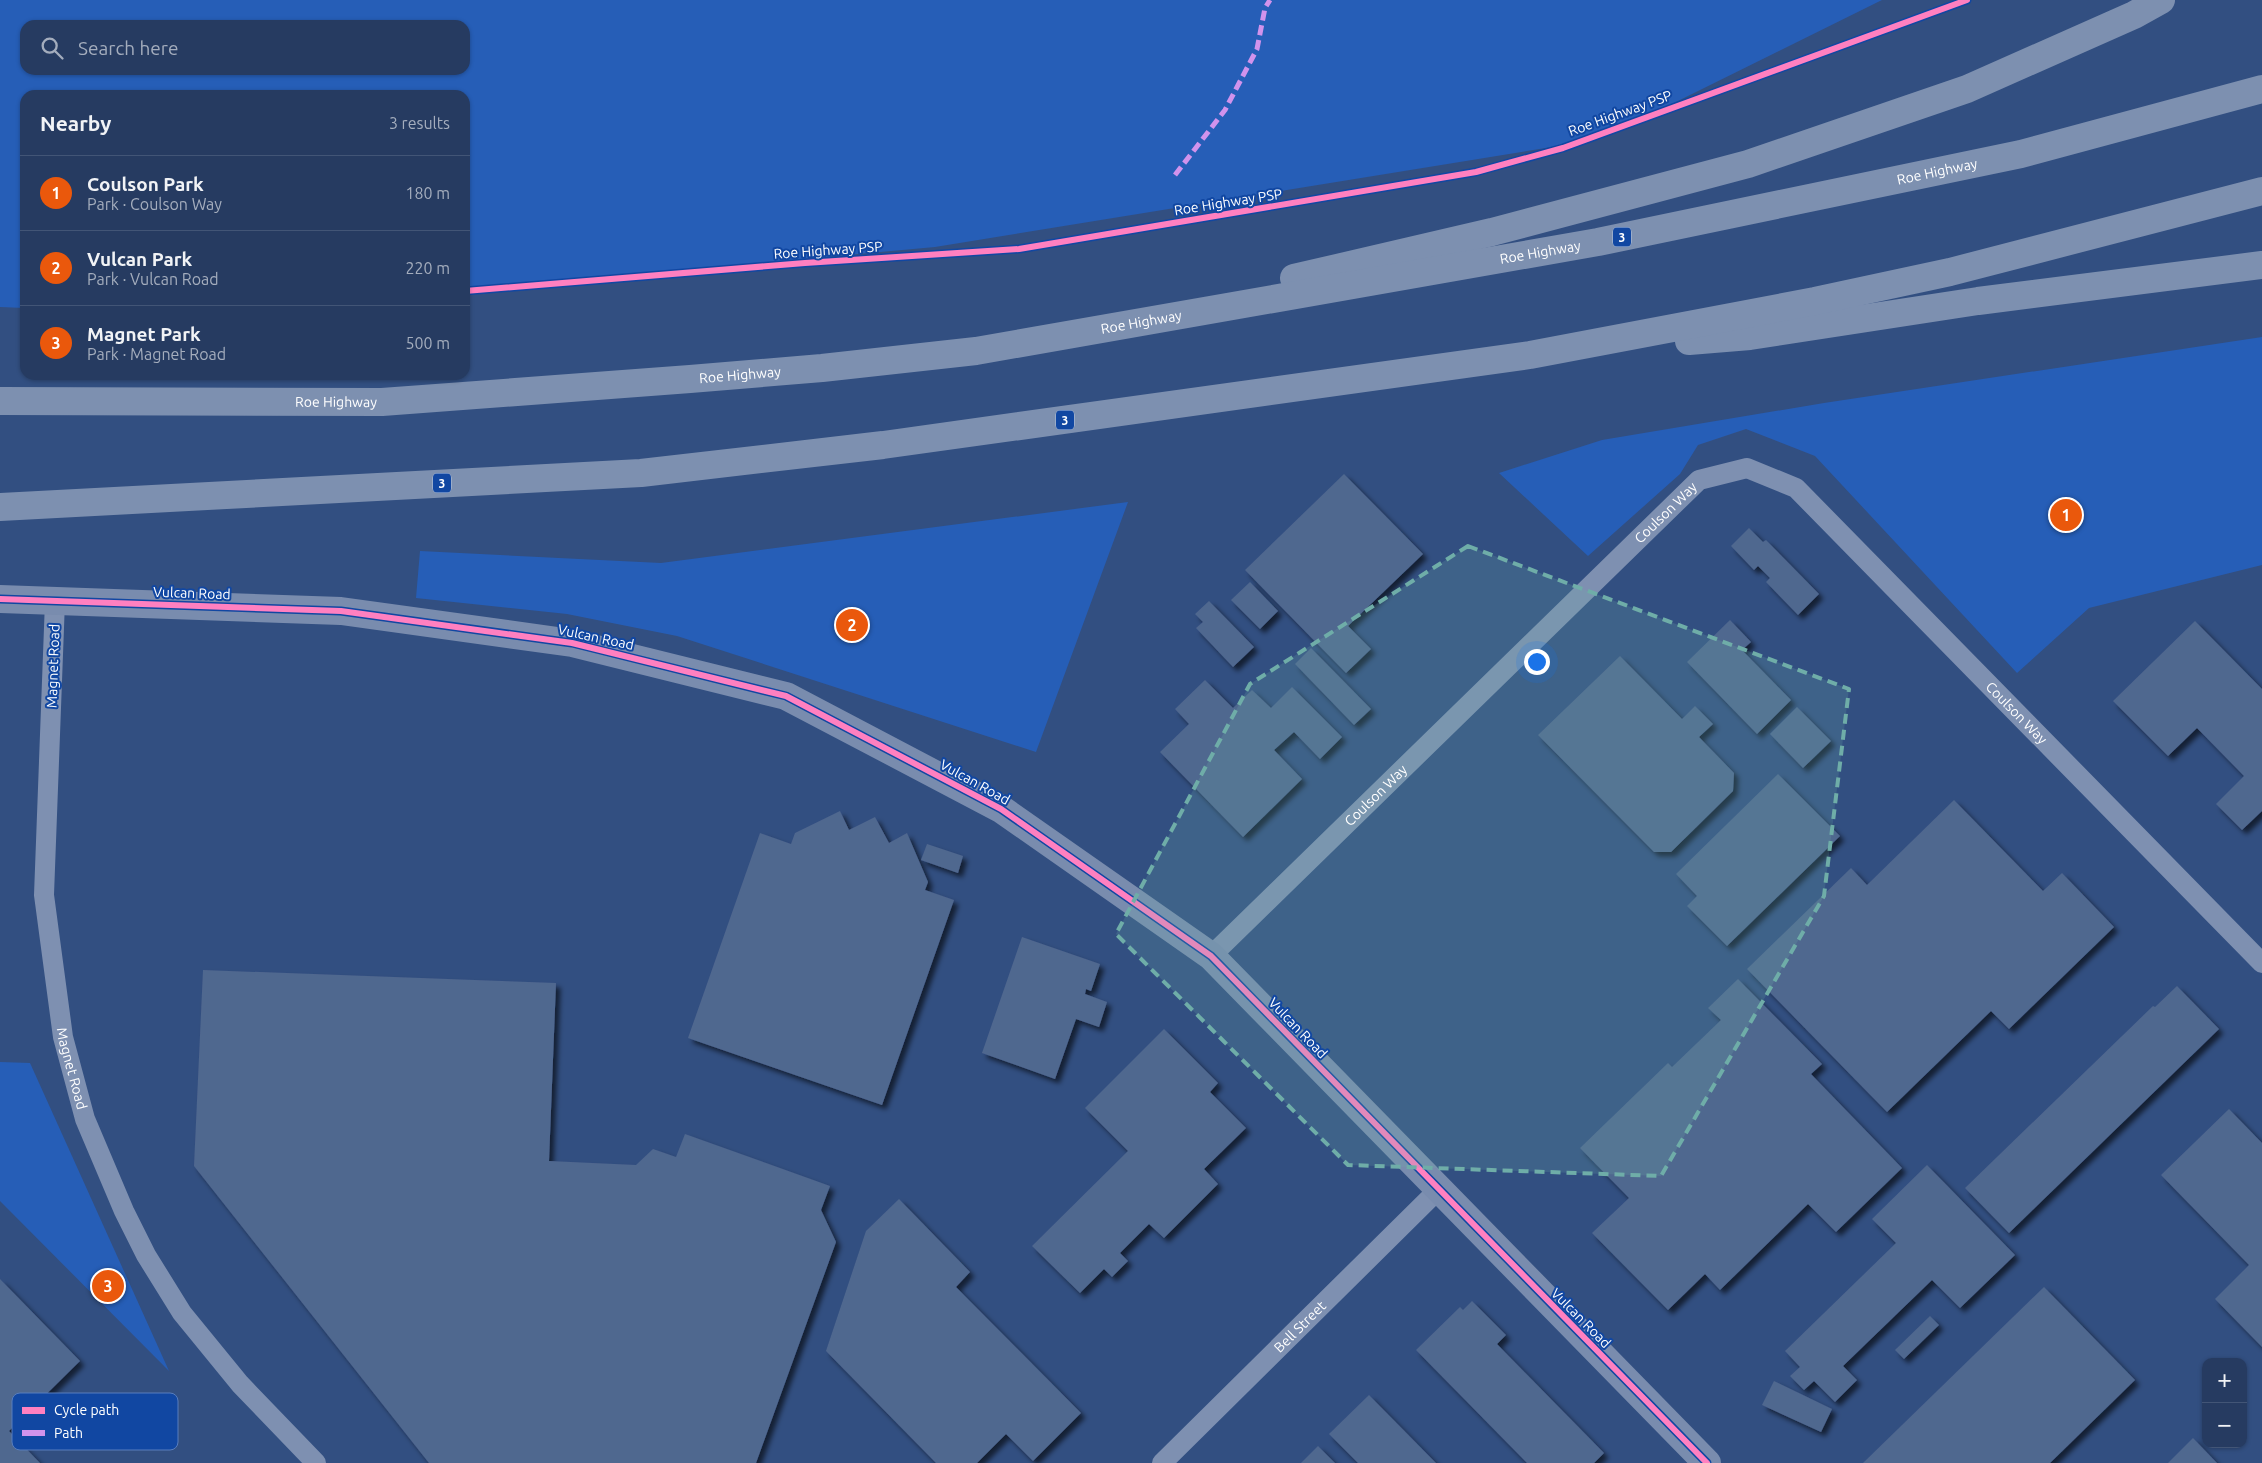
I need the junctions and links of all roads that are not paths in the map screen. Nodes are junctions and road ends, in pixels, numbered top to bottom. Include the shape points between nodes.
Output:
1 (2161, 0) edge
2 (2262, 89) edge
3 (2262, 191) edge
4 (2262, 265) edge
5 (976, 351) junction
6 (1530, 356) junction
7 (0, 401) edge
8 (0, 507) edge
9 (0, 599) edge
10 (55, 601) junction
11 (1211, 956) junction
12 (2262, 963) edge
13 (1438, 1190) junction
14 (316, 1463) edge
15 (1162, 1463) edge
16 (1706, 1463) edge

1 - 5 highway via 1967,89 1748,164 1492,232
2 - 5 highway, Roe Highway / 3 via 2021,154 1598,242
3 - 6 highway, 3 via 1950,272
4 - 6 highway via 1978,301 1750,336
5 - 7 highway, Roe Highway / 3 via 822,368 382,402
6 - 8 highway, 3 via 883,445 641,473
9 - 10 street, Vulcan Road
10 - 11 street, Vulcan Road via 340,610 572,643 786,696 1001,809
10 - 14 street, Magnet Road via 44,894 64,1036 86,1119 124,1211 146,1255 182,1313 240,1384
11 - 12 street, Coulson Way via 1699,480 1746,468 1796,488
11 - 13 street, Vulcan Road
13 - 15 street, Bell Street
13 - 16 street, Vulcan Road

